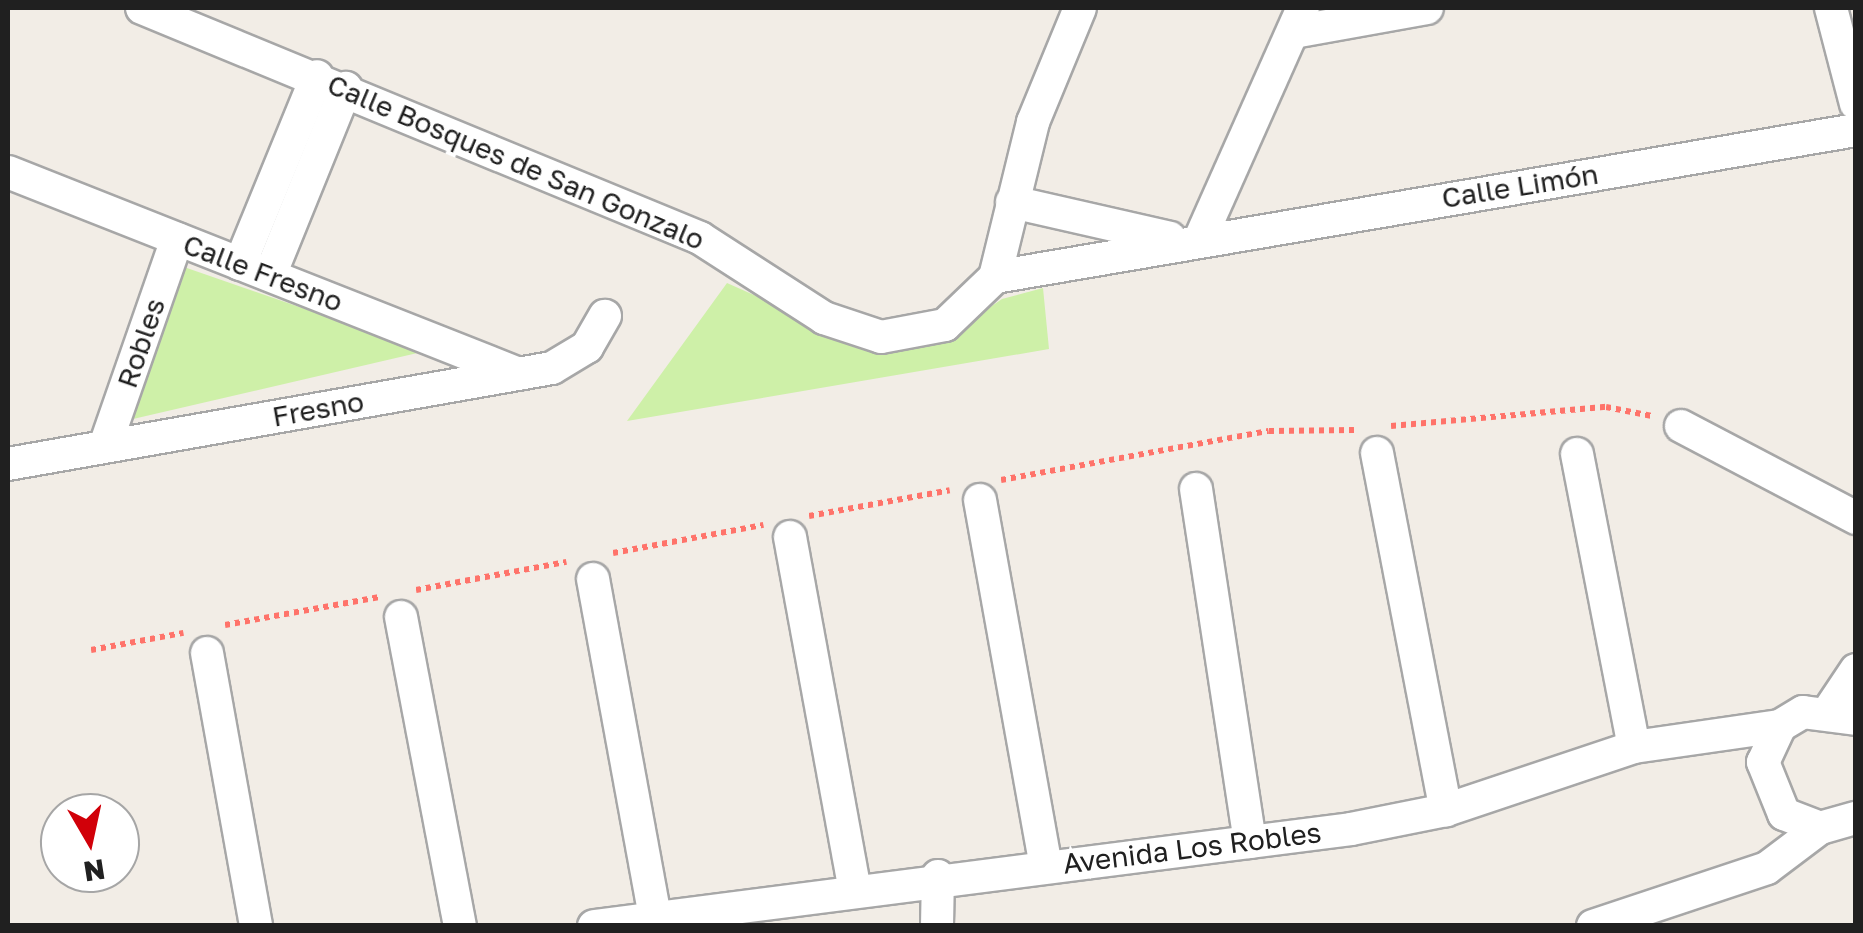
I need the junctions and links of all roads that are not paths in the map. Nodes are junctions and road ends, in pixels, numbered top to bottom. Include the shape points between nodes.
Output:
1 (142, 8) edge
2 (1080, 8) edge
3 (1427, 8) edge
4 (1831, 8) edge
5 (1299, 20) edge
6 (331, 82) junction
7 (1856, 104) edge
8 (1856, 130) edge
9 (8, 172) edge
10 (1012, 202) junction
11 (177, 239) junction
12 (1192, 240) junction
13 (255, 270) junction
14 (995, 277) junction
15 (606, 316) dead end
16 (519, 374) junction
17 (1681, 426) road end
18 (105, 446) junction
19 (1376, 454) dead end
20 (1578, 454) dead end
21 (8, 464) edge
22 (1196, 489) dead end
23 (977, 490) road end
24 (1856, 518) edge
25 (784, 527) road end
26 (589, 565) road end
27 (402, 617) dead end
28 (201, 638) road end
29 (1856, 670) edge
30 (1842, 714) edge
31 (1780, 726) junction
32 (1634, 747) junction
33 (1446, 810) junction
34 (1843, 832) edge
35 (1250, 842) junction
36 (1046, 866) junction
37 (938, 876) junction
38 (854, 886) junction
39 (654, 911) junction
40 (1673, 913) edge
41 (256, 926) edge
42 (460, 926) edge
43 (594, 926) edge
44 (937, 926) edge
45 (1593, 926) edge

1 - 6 street, Calle Bosques de San Gonzalo
2 - 10 street
3 - 5 street
4 - 7 street
5 - 12 street
6 - 13 street
6 - 14 street, Calle Bosques de San Gonzalo via 700,238 824,318 881,337 946,325
8 - 12 street, Calle Limón
9 - 11 street, Calle Fresno
10 - 12 street, Calle Limón
10 - 14 street
11 - 13 street, Calle Fresno
11 - 18 street, Robles
12 - 14 street, Calle Limón
13 - 16 street, Calle Fresno
15 - 16 street, Fresno via 578,356
16 - 18 street, Fresno
17 - 24 street
18 - 21 street, Fresno
19 - 33 street
20 - 32 street
22 - 35 street
23 - 36 street
25 - 38 street
26 - 39 street
27 - 42 street
28 - 41 street
29 - 30 street
30 - 31 street, Avenida Los Robles
31 - 32 street, Avenida Los Robles
31 - 34 street via 1763,762 1771,799
32 - 33 street, Avenida Los Robles
33 - 35 street, Avenida Los Robles
34 - 40 street
35 - 36 street, Avenida Los Robles
36 - 37 street, Avenida Los Robles
37 - 38 street, Avenida Los Robles
37 - 44 street
38 - 39 street, Avenida Los Robles
39 - 43 street, Avenida Los Robles
40 - 45 street

